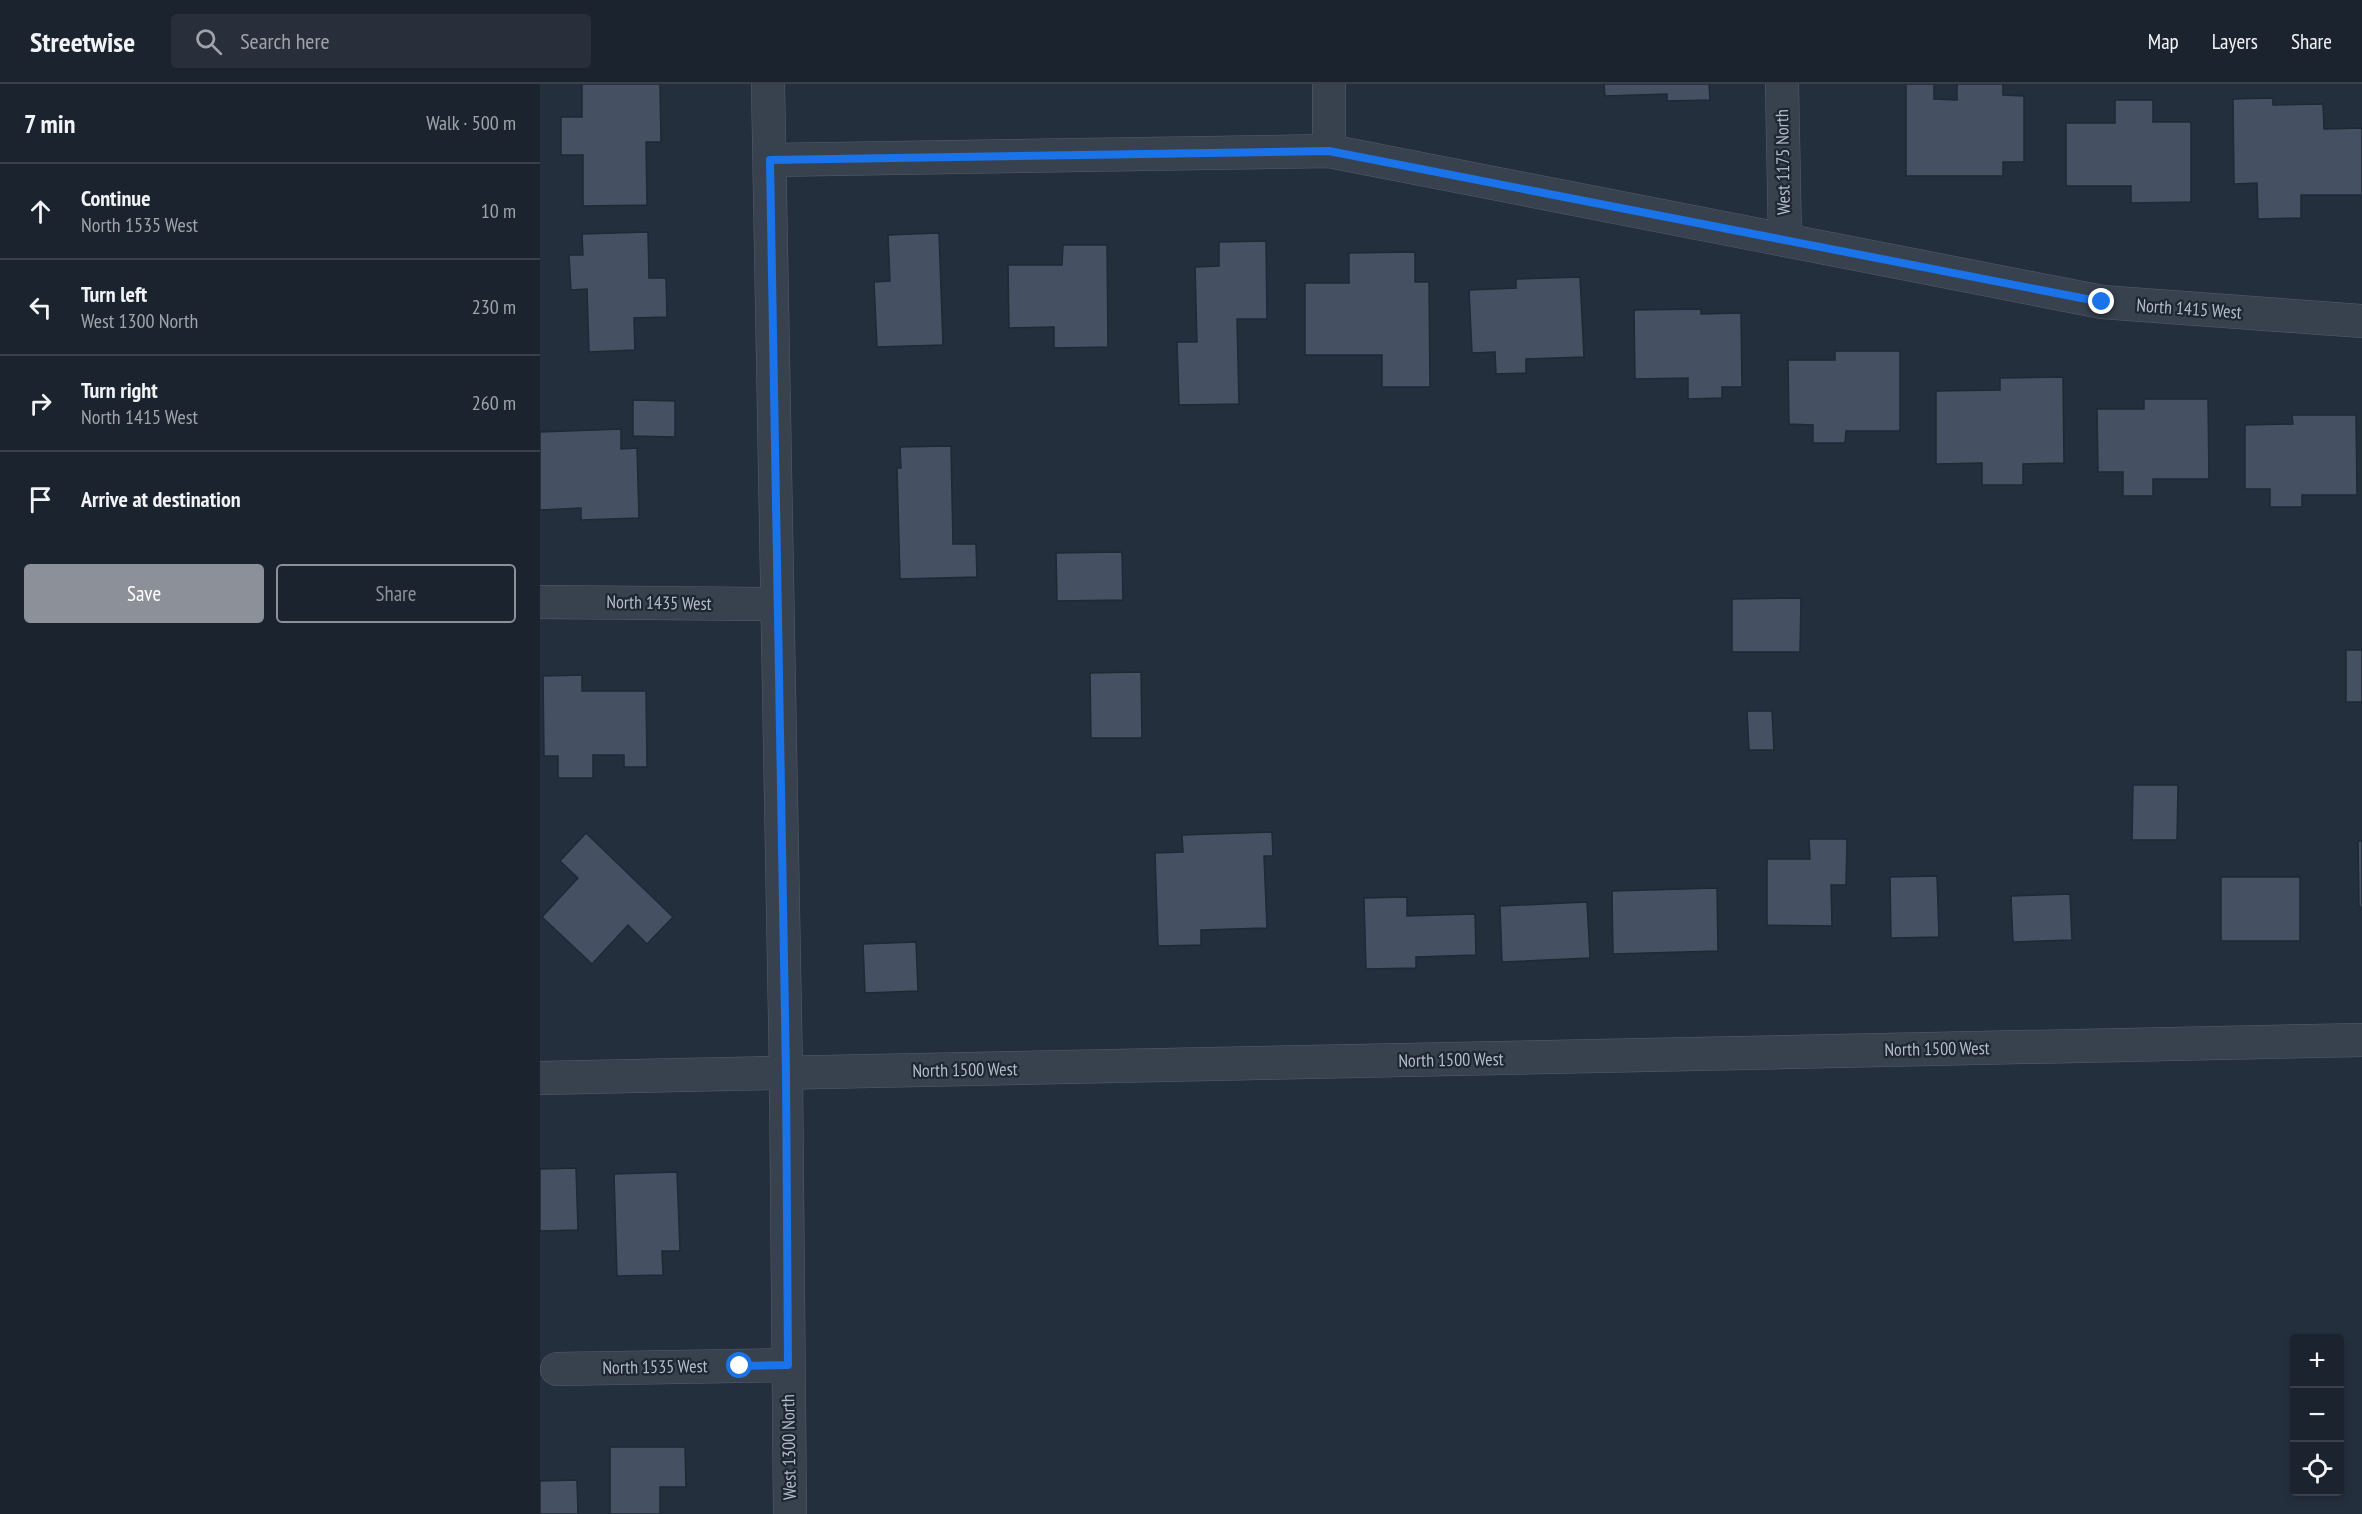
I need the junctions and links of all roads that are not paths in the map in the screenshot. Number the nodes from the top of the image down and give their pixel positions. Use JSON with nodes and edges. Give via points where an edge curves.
{"nodes":[{"id":1,"x":768,"y":84,"type":"edge"},
{"id":2,"x":1329,"y":84,"type":"edge"},
{"id":3,"x":1782,"y":84,"type":"edge"},
{"id":4,"x":1329,"y":151,"type":"junction"},
{"id":5,"x":770,"y":160,"type":"junction"},
{"id":6,"x":1785,"y":240,"type":"junction"},
{"id":7,"x":2362,"y":321,"type":"edge"},
{"id":8,"x":540,"y":602,"type":"edge"},
{"id":9,"x":777,"y":604,"type":"junction"},
{"id":10,"x":2362,"y":1040,"type":"edge"},
{"id":11,"x":786,"y":1074,"type":"junction"},
{"id":12,"x":540,"y":1078,"type":"edge"},
{"id":13,"x":788,"y":1365,"type":"junction"},
{"id":14,"x":557,"y":1369,"type":"dead end"},
{"id":15,"x":790,"y":1514,"type":"edge"}],
"edges":[{"from":1,"to":5,"type":"street","name":"West 1300 North"},
{"from":2,"to":4,"type":"street"},
{"from":3,"to":6,"type":"street","name":"West 1175 North"},
{"from":4,"to":5,"type":"street","name":"North 1415 West"},
{"from":4,"to":6,"type":"street","name":"North 1415 West"},
{"from":5,"to":9,"type":"street","name":"West 1300 North"},
{"from":6,"to":7,"type":"street","name":"North 1415 West","via":[[2102,302]]},
{"from":8,"to":9,"type":"street","name":"North 1435 West"},
{"from":9,"to":11,"type":"street","name":"West 1300 North"},
{"from":10,"to":11,"type":"street","name":"North 1500 West"},
{"from":11,"to":12,"type":"street","name":"North 1500 West"},
{"from":11,"to":13,"type":"street","name":"West 1300 North"},
{"from":13,"to":14,"type":"street","name":"North 1535 West"},
{"from":13,"to":15,"type":"street","name":"West 1300 North"}]}
